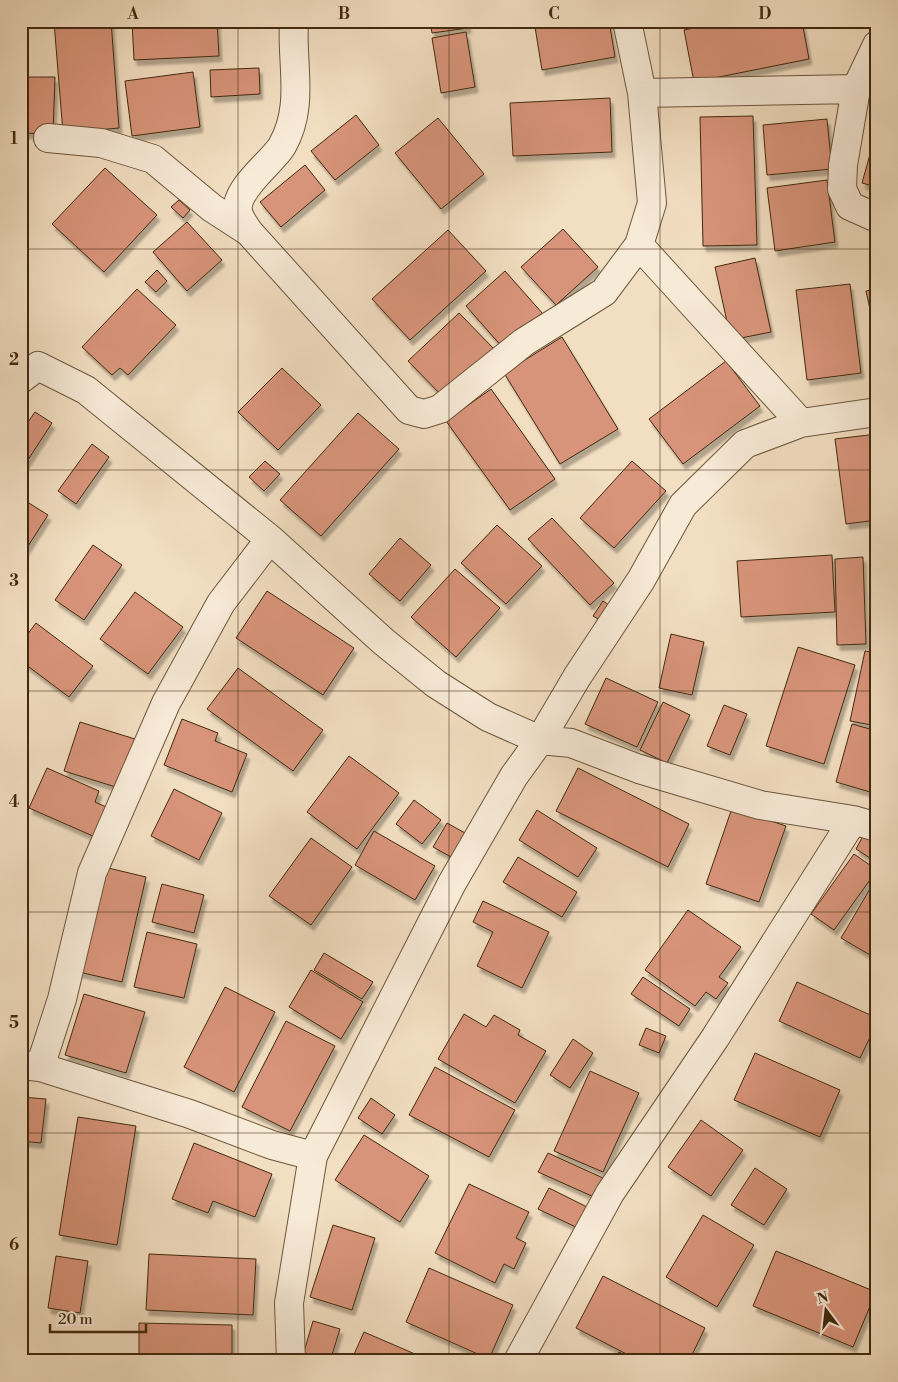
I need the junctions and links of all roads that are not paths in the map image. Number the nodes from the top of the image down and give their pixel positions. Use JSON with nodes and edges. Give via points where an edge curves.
{"nodes":[{"id":1,"x":294,"y":21,"type":"edge"},
{"id":2,"x":627,"y":21,"type":"edge"},
{"id":3,"x":877,"y":45,"type":"edge"},
{"id":4,"x":856,"y":89,"type":"junction"},
{"id":5,"x":642,"y":93,"type":"junction"},
{"id":6,"x":48,"y":138,"type":"dead end"},
{"id":7,"x":877,"y":218,"type":"edge"},
{"id":8,"x":248,"y":232,"type":"junction"},
{"id":9,"x":639,"y":245,"type":"junction"},
{"id":10,"x":21,"y":379,"type":"edge"},
{"id":11,"x":877,"y":412,"type":"edge"},
{"id":12,"x":801,"y":423,"type":"junction"},
{"id":13,"x":270,"y":539,"type":"junction"},
{"id":14,"x":540,"y":740,"type":"junction"},
{"id":15,"x":865,"y":824,"type":"edge"},
{"id":16,"x":31,"y":1066,"type":"edge"},
{"id":17,"x":313,"y":1156,"type":"junction"},
{"id":18,"x":291,"y":1361,"type":"edge"},
{"id":19,"x":518,"y":1361,"type":"edge"}],
"edges":[{"from":1,"to":8,"type":"street","via":[[295,113],[282,146],[239,200],[238,214]]},
{"from":2,"to":5,"type":"street"},
{"from":3,"to":4,"type":"street"},
{"from":4,"to":5,"type":"street"},
{"from":4,"to":7,"type":"street","via":[[842,189],[850,206]]},
{"from":5,"to":9,"type":"street","via":[[652,203]]},
{"from":6,"to":8,"type":"street","via":[[101,143],[153,159],[212,208]]},
{"from":8,"to":9,"type":"street","via":[[409,410],[424,414],[440,409],[524,342],[604,292]]},
{"from":9,"to":12,"type":"street"},
{"from":10,"to":13,"type":"street","via":[[38,366],[86,390]]},
{"from":11,"to":12,"type":"street"},
{"from":12,"to":14,"type":"street","via":[[744,444],[683,506],[641,580]]},
{"from":13,"to":14,"type":"street","via":[[384,642],[436,684],[488,717]]},
{"from":13,"to":16,"type":"street","via":[[221,603],[166,702],[92,874],[62,999]]},
{"from":14,"to":15,"type":"street","via":[[571,744],[639,769],[760,805]]},
{"from":14,"to":17,"type":"street","via":[[514,776],[452,884]]},
{"from":15,"to":19,"type":"street","via":[[610,1193]]},
{"from":16,"to":17,"type":"street","via":[[190,1114],[272,1145]]},
{"from":17,"to":18,"type":"street","via":[[289,1303]]}]}
